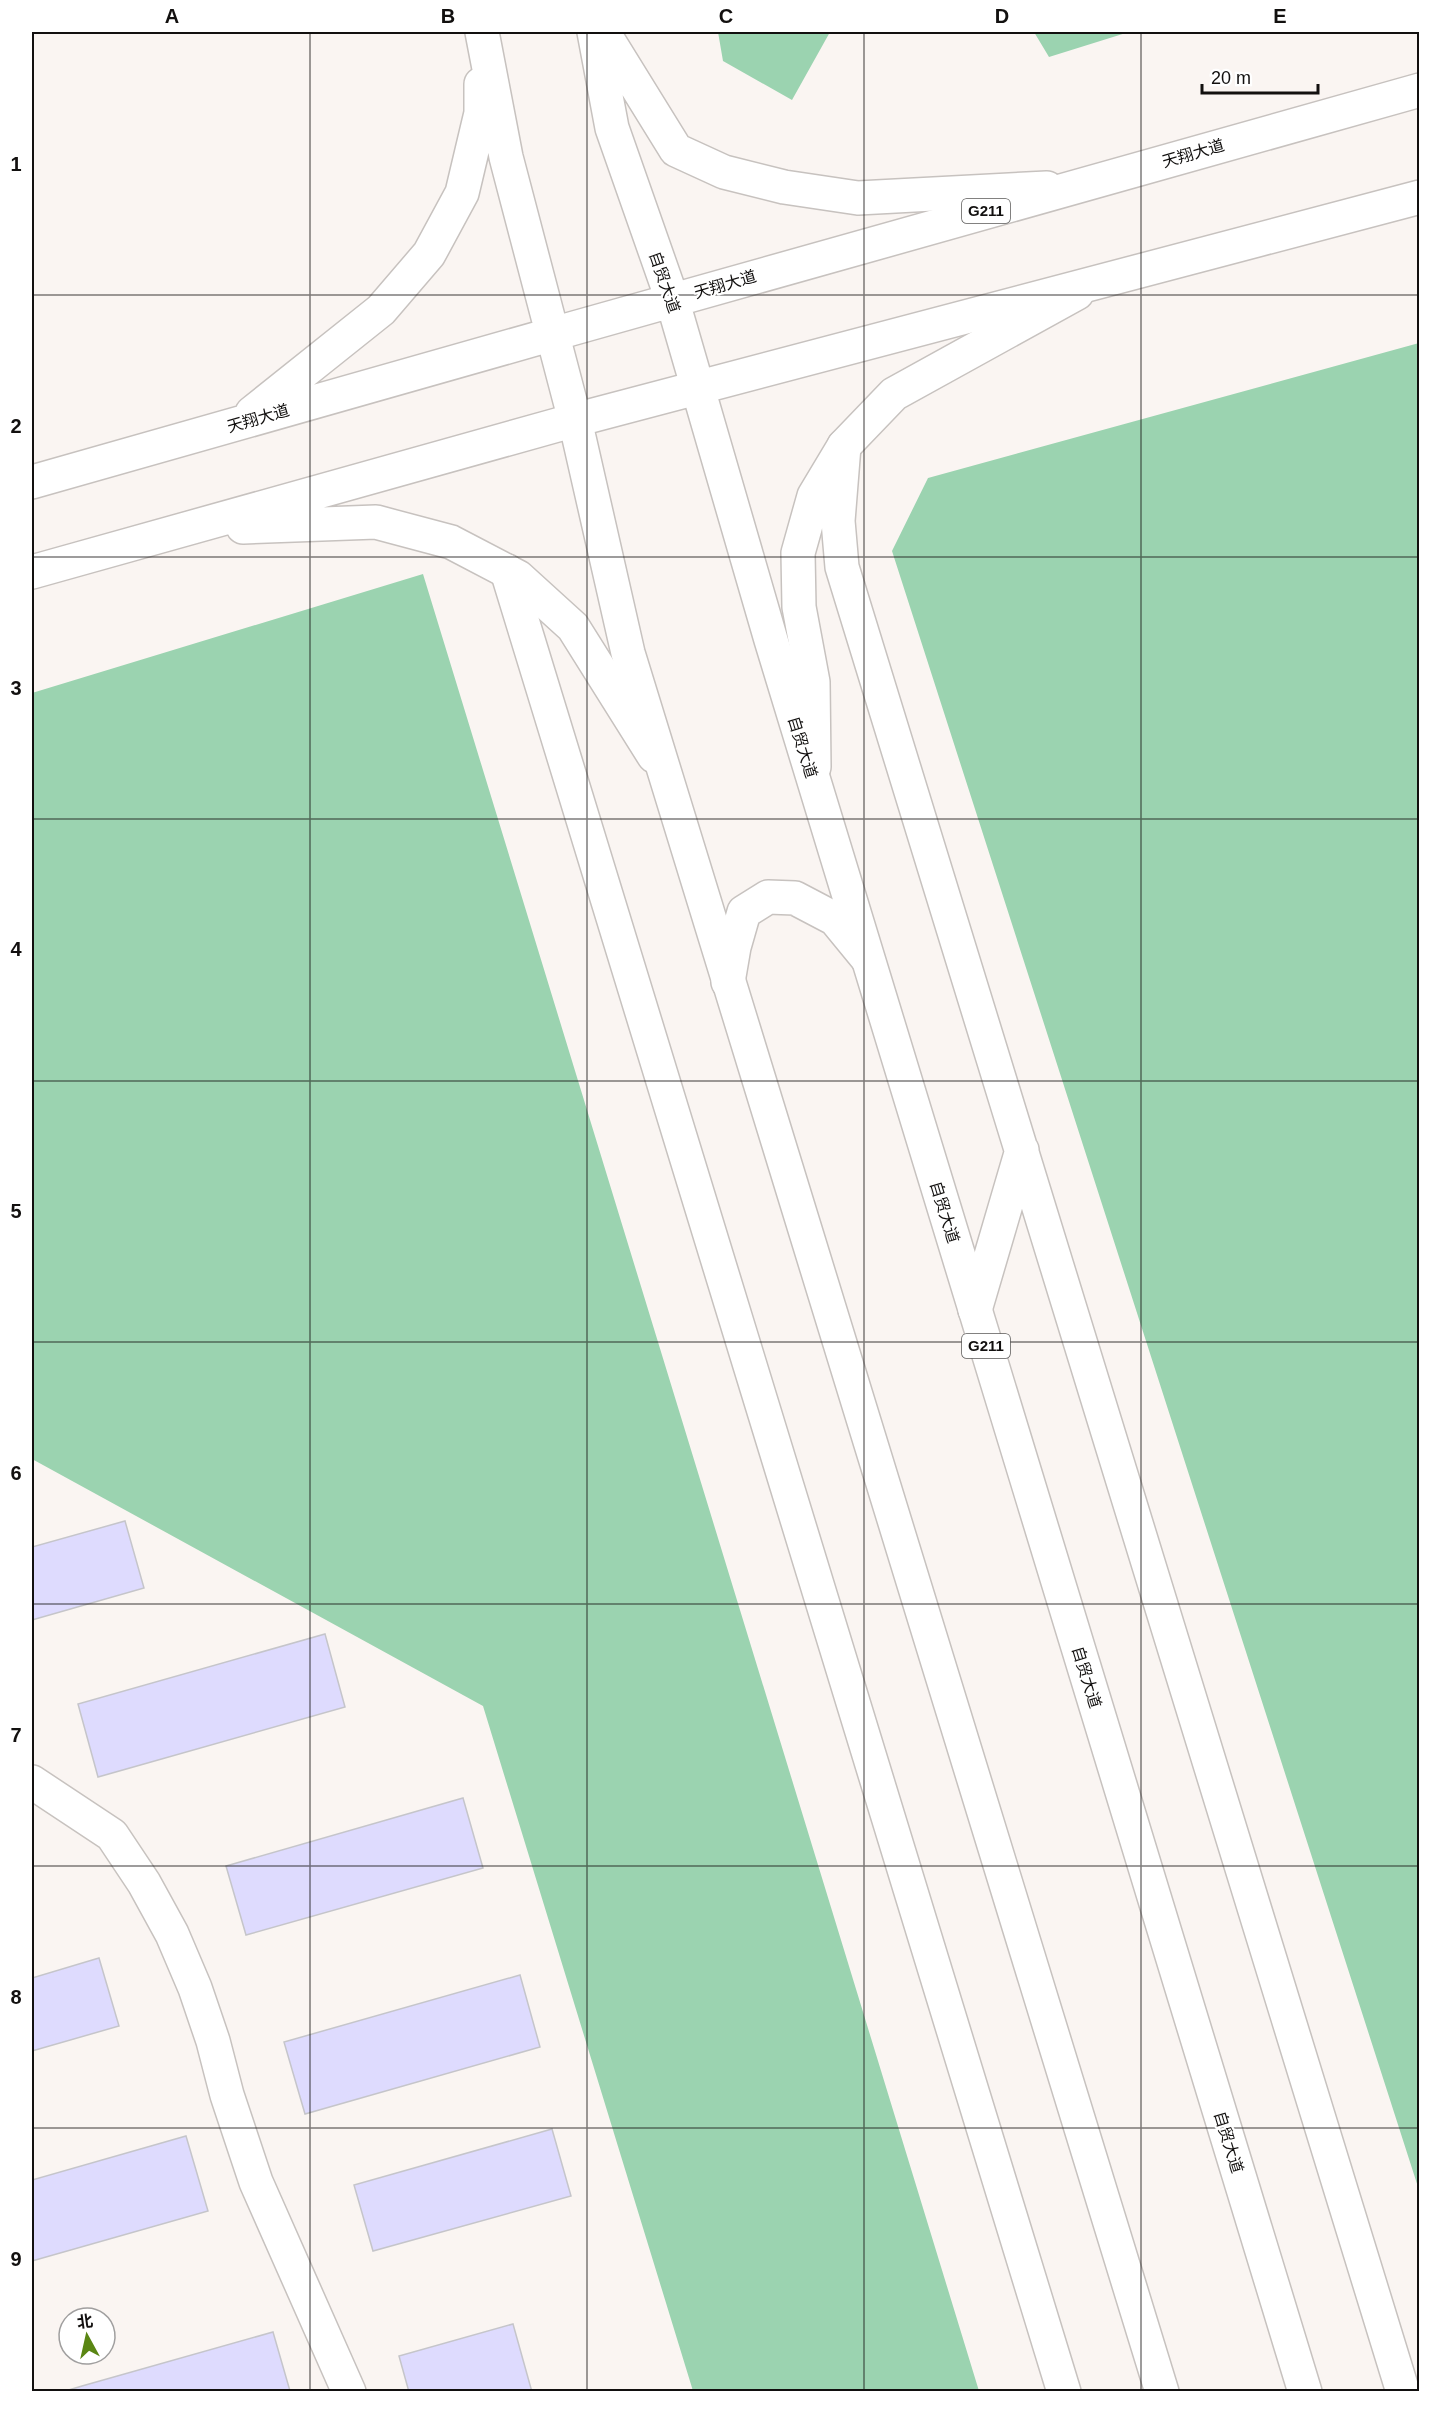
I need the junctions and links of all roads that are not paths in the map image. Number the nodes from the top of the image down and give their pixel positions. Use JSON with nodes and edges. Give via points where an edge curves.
{"nodes":[{"id":1,"x":482,"y":32,"type":"edge"},
{"id":2,"x":594,"y":32,"type":"edge"},
{"id":3,"x":603,"y":32,"type":"edge"},
{"id":4,"x":1419,"y":90,"type":"edge"},
{"id":5,"x":1073,"y":187,"type":"junction"},
{"id":6,"x":1419,"y":197,"type":"edge"},
{"id":7,"x":1094,"y":283,"type":"junction"},
{"id":8,"x":672,"y":299,"type":"junction"},
{"id":9,"x":554,"y":334,"type":"junction"},
{"id":10,"x":700,"y":388,"type":"junction"},
{"id":11,"x":575,"y":420,"type":"junction"},
{"id":12,"x":237,"y":424,"type":"junction"},
{"id":13,"x":844,"y":446,"type":"junction"},
{"id":14,"x":32,"y":482,"type":"edge"},
{"id":15,"x":173,"y":532,"type":"junction"},
{"id":16,"x":507,"y":571,"type":"junction"},
{"id":17,"x":32,"y":572,"type":"edge"},
{"id":18,"x":666,"y":774,"type":"junction"},
{"id":19,"x":814,"y":784,"type":"junction"},
{"id":20,"x":867,"y":958,"type":"junction"},
{"id":21,"x":728,"y":982,"type":"junction"},
{"id":22,"x":1022,"y":1150,"type":"junction"},
{"id":23,"x":975,"y":1310,"type":"junction"},
{"id":24,"x":32,"y":1782,"type":"edge"},
{"id":25,"x":348,"y":2391,"type":"edge"},
{"id":26,"x":1064,"y":2391,"type":"edge"},
{"id":27,"x":1162,"y":2391,"type":"edge"},
{"id":28,"x":1305,"y":2391,"type":"edge"},
{"id":29,"x":1403,"y":2391,"type":"edge"}],
"edges":[{"from":1,"to":9,"type":"main road","via":[[506,157]]},
{"from":1,"to":12,"type":"main road","via":[[481,113],[462,193],[429,254],[381,310]]},
{"from":2,"to":8,"type":"main road","name":"自贸大道","via":[[612,128]]},
{"from":3,"to":5,"type":"main road","via":[[676,150],[724,172],[784,187],[858,198]]},
{"from":4,"to":5,"type":"main road","name":"天翔大道","number":"G211"},
{"from":5,"to":8,"type":"main road","name":"天翔大道","number":"G211"},
{"from":6,"to":7,"type":"main road"},
{"from":7,"to":10,"type":"main road"},
{"from":7,"to":13,"type":"main road","via":[[894,394]]},
{"from":8,"to":9,"type":"main road","name":"天翔大道","number":"G211"},
{"from":8,"to":10,"type":"main road","name":"自贸大道","number":"G211"},
{"from":9,"to":11,"type":"main road"},
{"from":9,"to":12,"type":"main road","name":"天翔大道"},
{"from":10,"to":11,"type":"main road"},
{"from":10,"to":19,"type":"main road","name":"自贸大道","number":"G211"},
{"from":11,"to":15,"type":"main road"},
{"from":11,"to":18,"type":"main road","via":[[628,653]]},
{"from":12,"to":14,"type":"main road","name":"天翔大道"},
{"from":13,"to":19,"type":"main road","via":[[814,496],[798,553],[799,607],[813,682]]},
{"from":13,"to":22,"type":"main road","via":[[838,521],[842,567]]},
{"from":15,"to":16,"type":"main road","via":[[376,522],[451,542]]},
{"from":15,"to":17,"type":"main road"},
{"from":16,"to":18,"type":"main road","via":[[573,627]]},
{"from":16,"to":26,"type":"main road"},
{"from":18,"to":21,"type":"main road"},
{"from":19,"to":20,"type":"main road","name":"自贸大道","number":"G211"},
{"from":20,"to":21,"type":"main road","via":[[835,919],[795,898],[768,897],[744,912]]},
{"from":20,"to":23,"type":"main road","name":"自贸大道","number":"G211"},
{"from":21,"to":27,"type":"main road"},
{"from":22,"to":23,"type":"main road"},
{"from":22,"to":29,"type":"main road"},
{"from":23,"to":28,"type":"main road","name":"自贸大道","number":"G211"},
{"from":24,"to":25,"type":"main road","via":[[112,1834],[172,1934],[213,2041],[256,2182]]}]}
